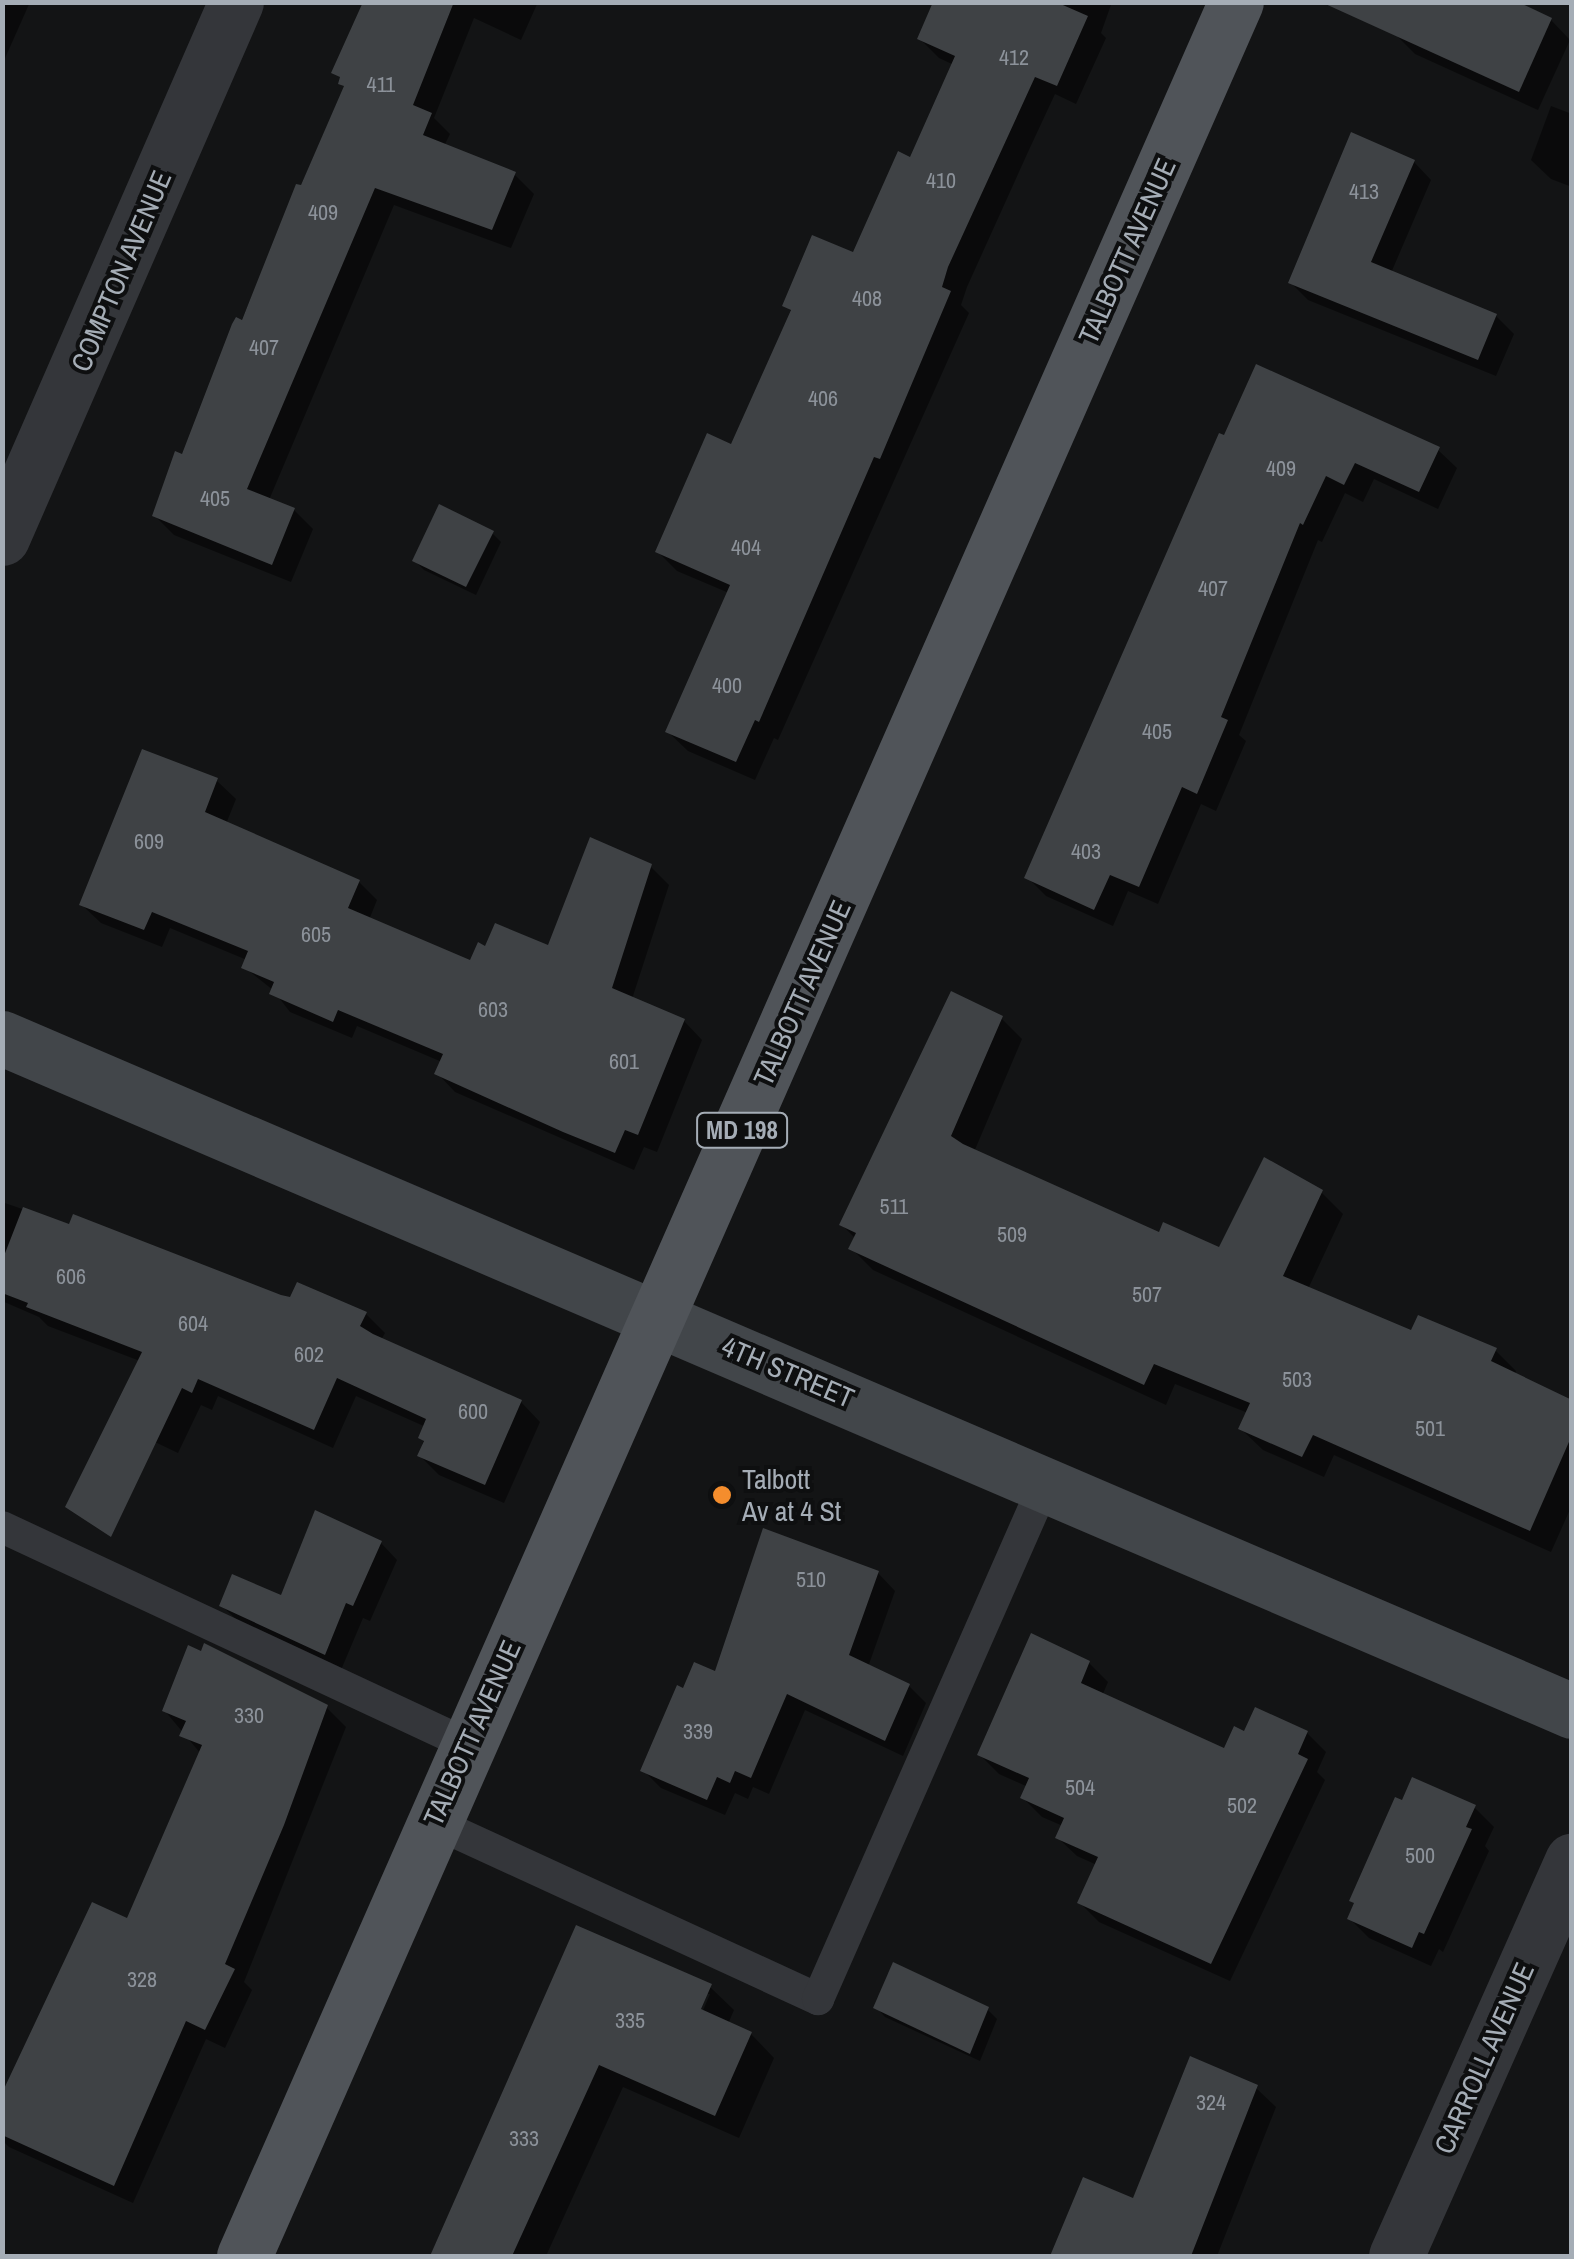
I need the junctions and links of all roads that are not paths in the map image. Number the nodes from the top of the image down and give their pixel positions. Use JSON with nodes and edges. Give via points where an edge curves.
{"nodes":[{"id":1,"x":236,"y":2,"type":"edge"},
{"id":2,"x":1236,"y":2,"type":"edge"},
{"id":3,"x":2,"y":538,"type":"edge"},
{"id":4,"x":2,"y":1038,"type":"edge"},
{"id":5,"x":660,"y":1317,"type":"junction"},
{"id":6,"x":1045,"y":1483,"type":"junction"},
{"id":7,"x":2,"y":1526,"type":"edge"},
{"id":8,"x":1572,"y":1711,"type":"edge"},
{"id":9,"x":467,"y":1744,"type":"junction"},
{"id":10,"x":433,"y":1822,"type":"junction"},
{"id":11,"x":1572,"y":1860,"type":"edge"},
{"id":12,"x":244,"y":2256,"type":"edge"},
{"id":13,"x":1396,"y":2256,"type":"edge"}],
"edges":[{"from":1,"to":3,"type":"street","name":"COMPTON AVENUE"},
{"from":2,"to":5,"type":"main road","name":"TALBOTT AVENUE","number":"MD 198"},
{"from":4,"to":5,"type":"street","name":"4TH STREET"},
{"from":5,"to":6,"type":"street","name":"4TH STREET"},
{"from":5,"to":9,"type":"main road","name":"TALBOTT AVENUE","number":"MD 198"},
{"from":6,"to":8,"type":"street","name":"4TH STREET"},
{"from":6,"to":10,"type":"lane","via":[[818,1999]]},
{"from":7,"to":9,"type":"lane"},
{"from":9,"to":10,"type":"main road","name":"TALBOTT AVENUE","number":"MD 198"},
{"from":10,"to":12,"type":"main road","name":"TALBOTT AVENUE","number":"MD 198"},
{"from":11,"to":13,"type":"street","name":"CARROLL AVENUE"}]}
